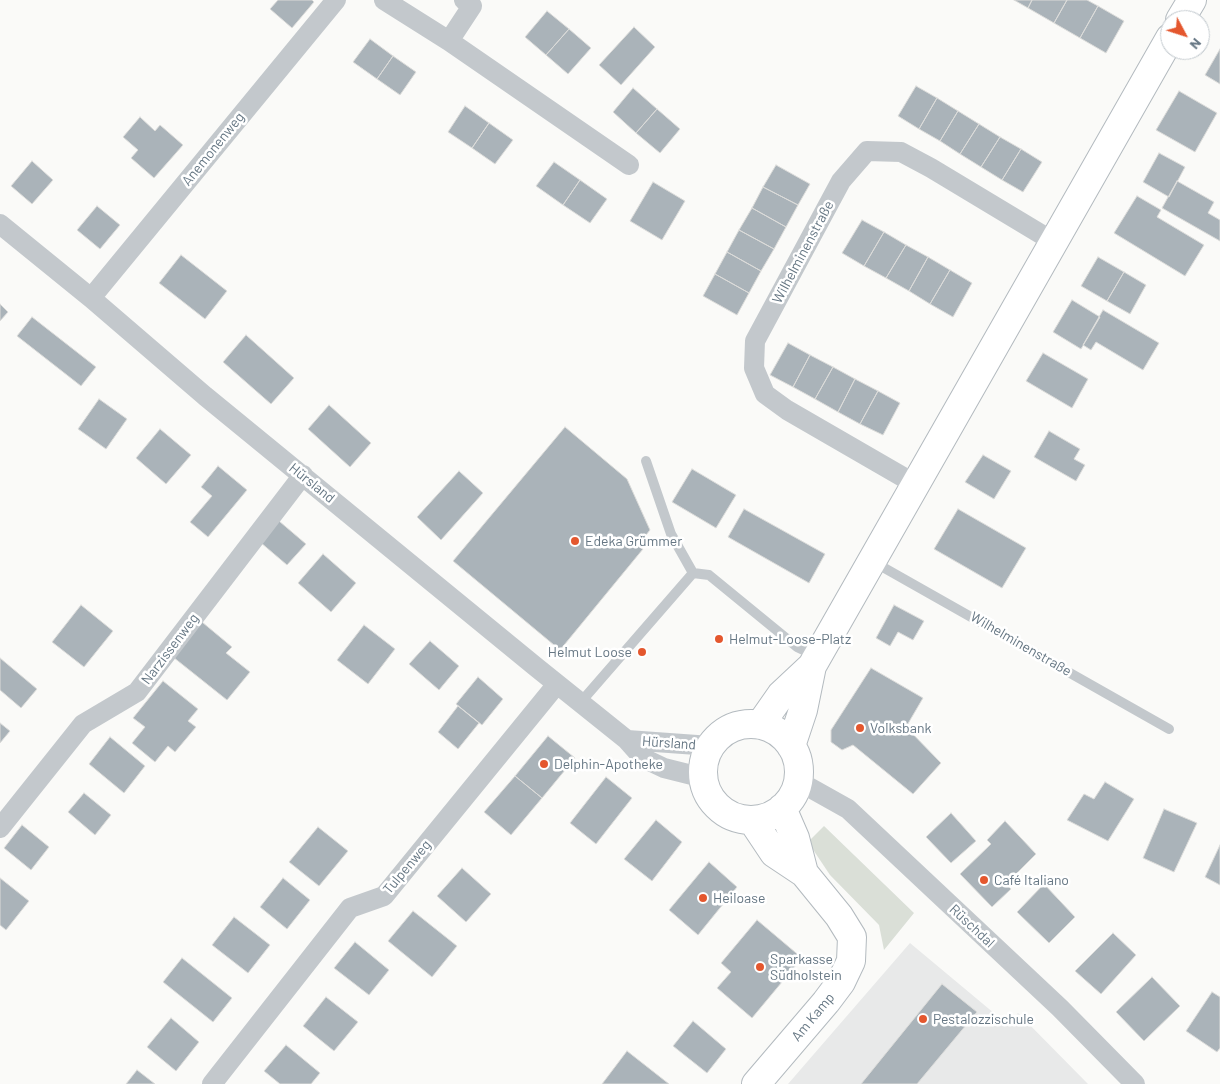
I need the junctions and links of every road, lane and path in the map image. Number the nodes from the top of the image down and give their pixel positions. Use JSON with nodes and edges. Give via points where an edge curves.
{"nodes":[{"id":1,"x":336,"y":0,"type":"edge"},
{"id":2,"x":384,"y":0,"type":"edge"},
{"id":3,"x":464,"y":0,"type":"edge"},
{"id":4,"x":449,"y":41,"type":"junction"},
{"id":5,"x":1160,"y":56,"type":"edge"},
{"id":6,"x":629,"y":165,"type":"dead end"},
{"id":7,"x":0,"y":224,"type":"edge"},
{"id":8,"x":1054,"y":242,"type":"junction"},
{"id":9,"x":91,"y":298,"type":"junction"},
{"id":10,"x":646,"y":461,"type":"dead end"},
{"id":11,"x":303,"y":475,"type":"junction"},
{"id":12,"x":915,"y":484,"type":"junction"},
{"id":13,"x":871,"y":560,"type":"junction"},
{"id":14,"x":693,"y":573,"type":"junction"},
{"id":15,"x":814,"y":661,"type":"junction"},
{"id":16,"x":557,"y":684,"type":"junction"},
{"id":17,"x":580,"y":702,"type":"junction"},
{"id":18,"x":760,"y":725,"type":"junction"},
{"id":19,"x":1169,"y":729,"type":"dead end"},
{"id":20,"x":627,"y":740,"type":"junction"},
{"id":21,"x":711,"y":746,"type":"junction"},
{"id":22,"x":792,"y":746,"type":"junction"},
{"id":23,"x":704,"y":778,"type":"junction"},
{"id":24,"x":798,"y":781,"type":"junction"},
{"id":25,"x":782,"y":808,"type":"junction"},
{"id":26,"x":752,"y":820,"type":"junction"},
{"id":27,"x":0,"y":828,"type":"edge"},
{"id":28,"x":804,"y":873,"type":"junction"},
{"id":29,"x":212,"y":1084,"type":"edge"},
{"id":30,"x":756,"y":1084,"type":"edge"},
{"id":31,"x":1135,"y":1084,"type":"edge"}],
"edges":[{"from":1,"to":9,"type":"street","name":"Anemonenweg"},
{"from":2,"to":4,"type":"street"},
{"from":3,"to":4,"type":"street","via":[[472,6]]},
{"from":4,"to":6,"type":"street"},
{"from":5,"to":8,"type":"street"},
{"from":7,"to":9,"type":"street","name":"Hürsland"},
{"from":8,"to":12,"type":"street"},
{"from":8,"to":12,"type":"street","name":"Wilhelminenstraße","via":[[901,152],[867,151],[841,181],[755,341],[754,368],[765,394],[787,410]]},
{"from":9,"to":11,"type":"street","name":"Hürsland"},
{"from":10,"to":14,"type":"lane","via":[[671,534]]},
{"from":11,"to":16,"type":"street","name":"Hürsland"},
{"from":11,"to":27,"type":"street","name":"Narzissenweg","via":[[137,692],[83,724]]},
{"from":12,"to":13,"type":"street"},
{"from":13,"to":15,"type":"street"},
{"from":13,"to":19,"type":"lane","name":"Wilhelminenstraße"},
{"from":14,"to":15,"type":"lane","via":[[709,575]]},
{"from":14,"to":17,"type":"lane"},
{"from":15,"to":18,"type":"street","via":[[780,695]]},
{"from":15,"to":22,"type":"street"},
{"from":16,"to":17,"type":"street","name":"Hürsland"},
{"from":16,"to":29,"type":"street","name":"Tulpenweg","via":[[384,896],[350,908]]},
{"from":17,"to":20,"type":"street","name":"Hürsland"},
{"from":18,"to":21,"type":"street","via":[[732,728]]},
{"from":18,"to":22,"type":"street","via":[[783,736]]},
{"from":20,"to":21,"type":"street","name":"Hürsland"},
{"from":20,"to":23,"type":"street","name":"Hürsland","via":[[643,758],[664,768]]},
{"from":21,"to":23,"type":"street","via":[[705,761]]},
{"from":22,"to":24,"type":"street","via":[[797,757]]},
{"from":23,"to":26,"type":"street","via":[[712,800],[720,808],[735,817]]},
{"from":24,"to":25,"type":"street"},
{"from":24,"to":31,"type":"street","name":"Rüschdal","via":[[848,809],[1060,1008]]},
{"from":25,"to":26,"type":"street"},
{"from":25,"to":28,"type":"street","via":[[795,838]]},
{"from":26,"to":28,"type":"street","via":[[774,853]]},
{"from":28,"to":30,"type":"street","name":"Am Kamp","via":[[852,936],[851,961],[842,982]]}]}
